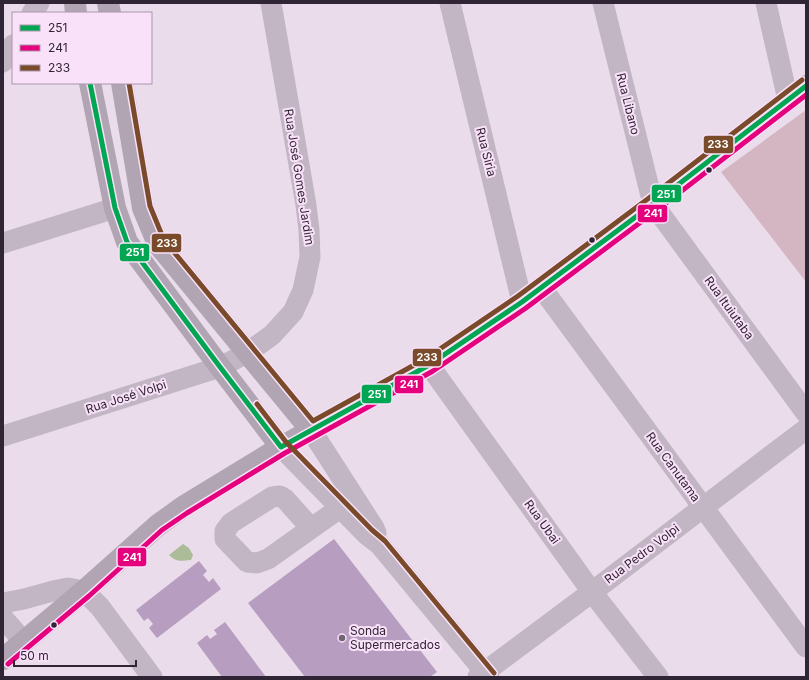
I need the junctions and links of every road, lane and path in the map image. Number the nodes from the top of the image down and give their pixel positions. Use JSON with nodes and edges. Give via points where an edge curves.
{"nodes":[{"id":1,"x":39,"y":3,"type":"edge"},
{"id":2,"x":271,"y":3,"type":"edge"},
{"id":3,"x":450,"y":3,"type":"edge"},
{"id":4,"x":603,"y":3,"type":"edge"},
{"id":5,"x":766,"y":3,"type":"edge"},
{"id":6,"x":33,"y":12,"type":"edge"},
{"id":7,"x":12,"y":47,"type":"edge"},
{"id":8,"x":3,"y":62,"type":"edge"},
{"id":9,"x":90,"y":84,"type":"edge"},
{"id":10,"x":122,"y":84,"type":"edge"},
{"id":11,"x":806,"y":86,"type":"edge"},
{"id":12,"x":788,"y":100,"type":"junction"},
{"id":13,"x":653,"y":204,"type":"junction"},
{"id":14,"x":115,"y":208,"type":"junction"},
{"id":15,"x":3,"y":243,"type":"edge"},
{"id":16,"x":541,"y":287,"type":"junction"},
{"id":17,"x":522,"y":302,"type":"junction"},
{"id":18,"x":247,"y":353,"type":"junction"},
{"id":19,"x":429,"y":365,"type":"junction"},
{"id":20,"x":220,"y":367,"type":"junction"},
{"id":21,"x":806,"y":412,"type":"edge"},
{"id":22,"x":806,"y":429,"type":"edge"},
{"id":23,"x":311,"y":430,"type":"junction"},
{"id":24,"x":3,"y":436,"type":"edge"},
{"id":25,"x":281,"y":447,"type":"junction"},
{"id":26,"x":340,"y":508,"type":"junction"},
{"id":27,"x":703,"y":508,"type":"junction"},
{"id":28,"x":312,"y":528,"type":"dead end"},
{"id":29,"x":380,"y":545,"type":"junction"},
{"id":30,"x":84,"y":591,"type":"junction"},
{"id":31,"x":592,"y":592,"type":"junction"},
{"id":32,"x":3,"y":603,"type":"edge"},
{"id":33,"x":3,"y":618,"type":"edge"},
{"id":34,"x":24,"y":642,"type":"junction"},
{"id":35,"x":806,"y":647,"type":"edge"},
{"id":36,"x":3,"y":659,"type":"edge"},
{"id":37,"x":484,"y":675,"type":"edge"},
{"id":38,"x":152,"y":677,"type":"edge"},
{"id":39,"x":658,"y":677,"type":"edge"}],
"edges":[{"from":1,"to":6,"type":"street"},
{"from":2,"to":18,"type":"street","name":"Rua José Gomes Jardim","via":[[306,205],[310,257],[303,290],[293,312],[272,335]]},
{"from":3,"to":17,"type":"street","name":"Rua Siria"},
{"from":4,"to":13,"type":"street","name":"Rua Libano"},
{"from":5,"to":12,"type":"street"},
{"from":7,"to":8,"type":"street"},
{"from":9,"to":14,"type":"main road"},
{"from":10,"to":18,"type":"main road","via":[[143,208],[158,244]]},
{"from":11,"to":12,"type":"main road"},
{"from":12,"to":13,"type":"main road"},
{"from":13,"to":16,"type":"main road"},
{"from":13,"to":21,"type":"street","name":"Rua Ituiutaba"},
{"from":14,"to":15,"type":"street"},
{"from":14,"to":20,"type":"main road","via":[[127,242]]},
{"from":16,"to":17,"type":"main road"},
{"from":16,"to":27,"type":"street","name":"Rua Canutama"},
{"from":17,"to":19,"type":"main road"},
{"from":18,"to":20,"type":"street","name":"Rua José Volpi"},
{"from":18,"to":23,"type":"main road"},
{"from":19,"to":23,"type":"main road"},
{"from":19,"to":31,"type":"street","name":"Rua Ubai"},
{"from":20,"to":24,"type":"street","name":"Rua José Volpi"},
{"from":20,"to":25,"type":"main road"},
{"from":22,"to":27,"type":"street","name":"Rua Pedro Volpi"},
{"from":23,"to":25,"type":"main road"},
{"from":23,"to":29,"type":"street","via":[[374,528]]},
{"from":25,"to":26,"type":"street"},
{"from":25,"to":30,"type":"main road","via":[[158,525]]},
{"from":26,"to":28,"type":"street"},
{"from":26,"to":29,"type":"street"},
{"from":27,"to":31,"type":"street","name":"Rua Pedro Volpi"},
{"from":27,"to":35,"type":"street","name":"Rua Canutama"},
{"from":29,"to":37,"type":"street"},
{"from":30,"to":32,"type":"street","via":[[68,588]]},
{"from":30,"to":34,"type":"main road"},
{"from":30,"to":38,"type":"street","via":[[100,607]]},
{"from":31,"to":37,"type":"street","name":"Rua Pedro Volpi"},
{"from":31,"to":39,"type":"street","name":"Rua Ubai"},
{"from":33,"to":34,"type":"street"},
{"from":34,"to":36,"type":"main road"}]}
